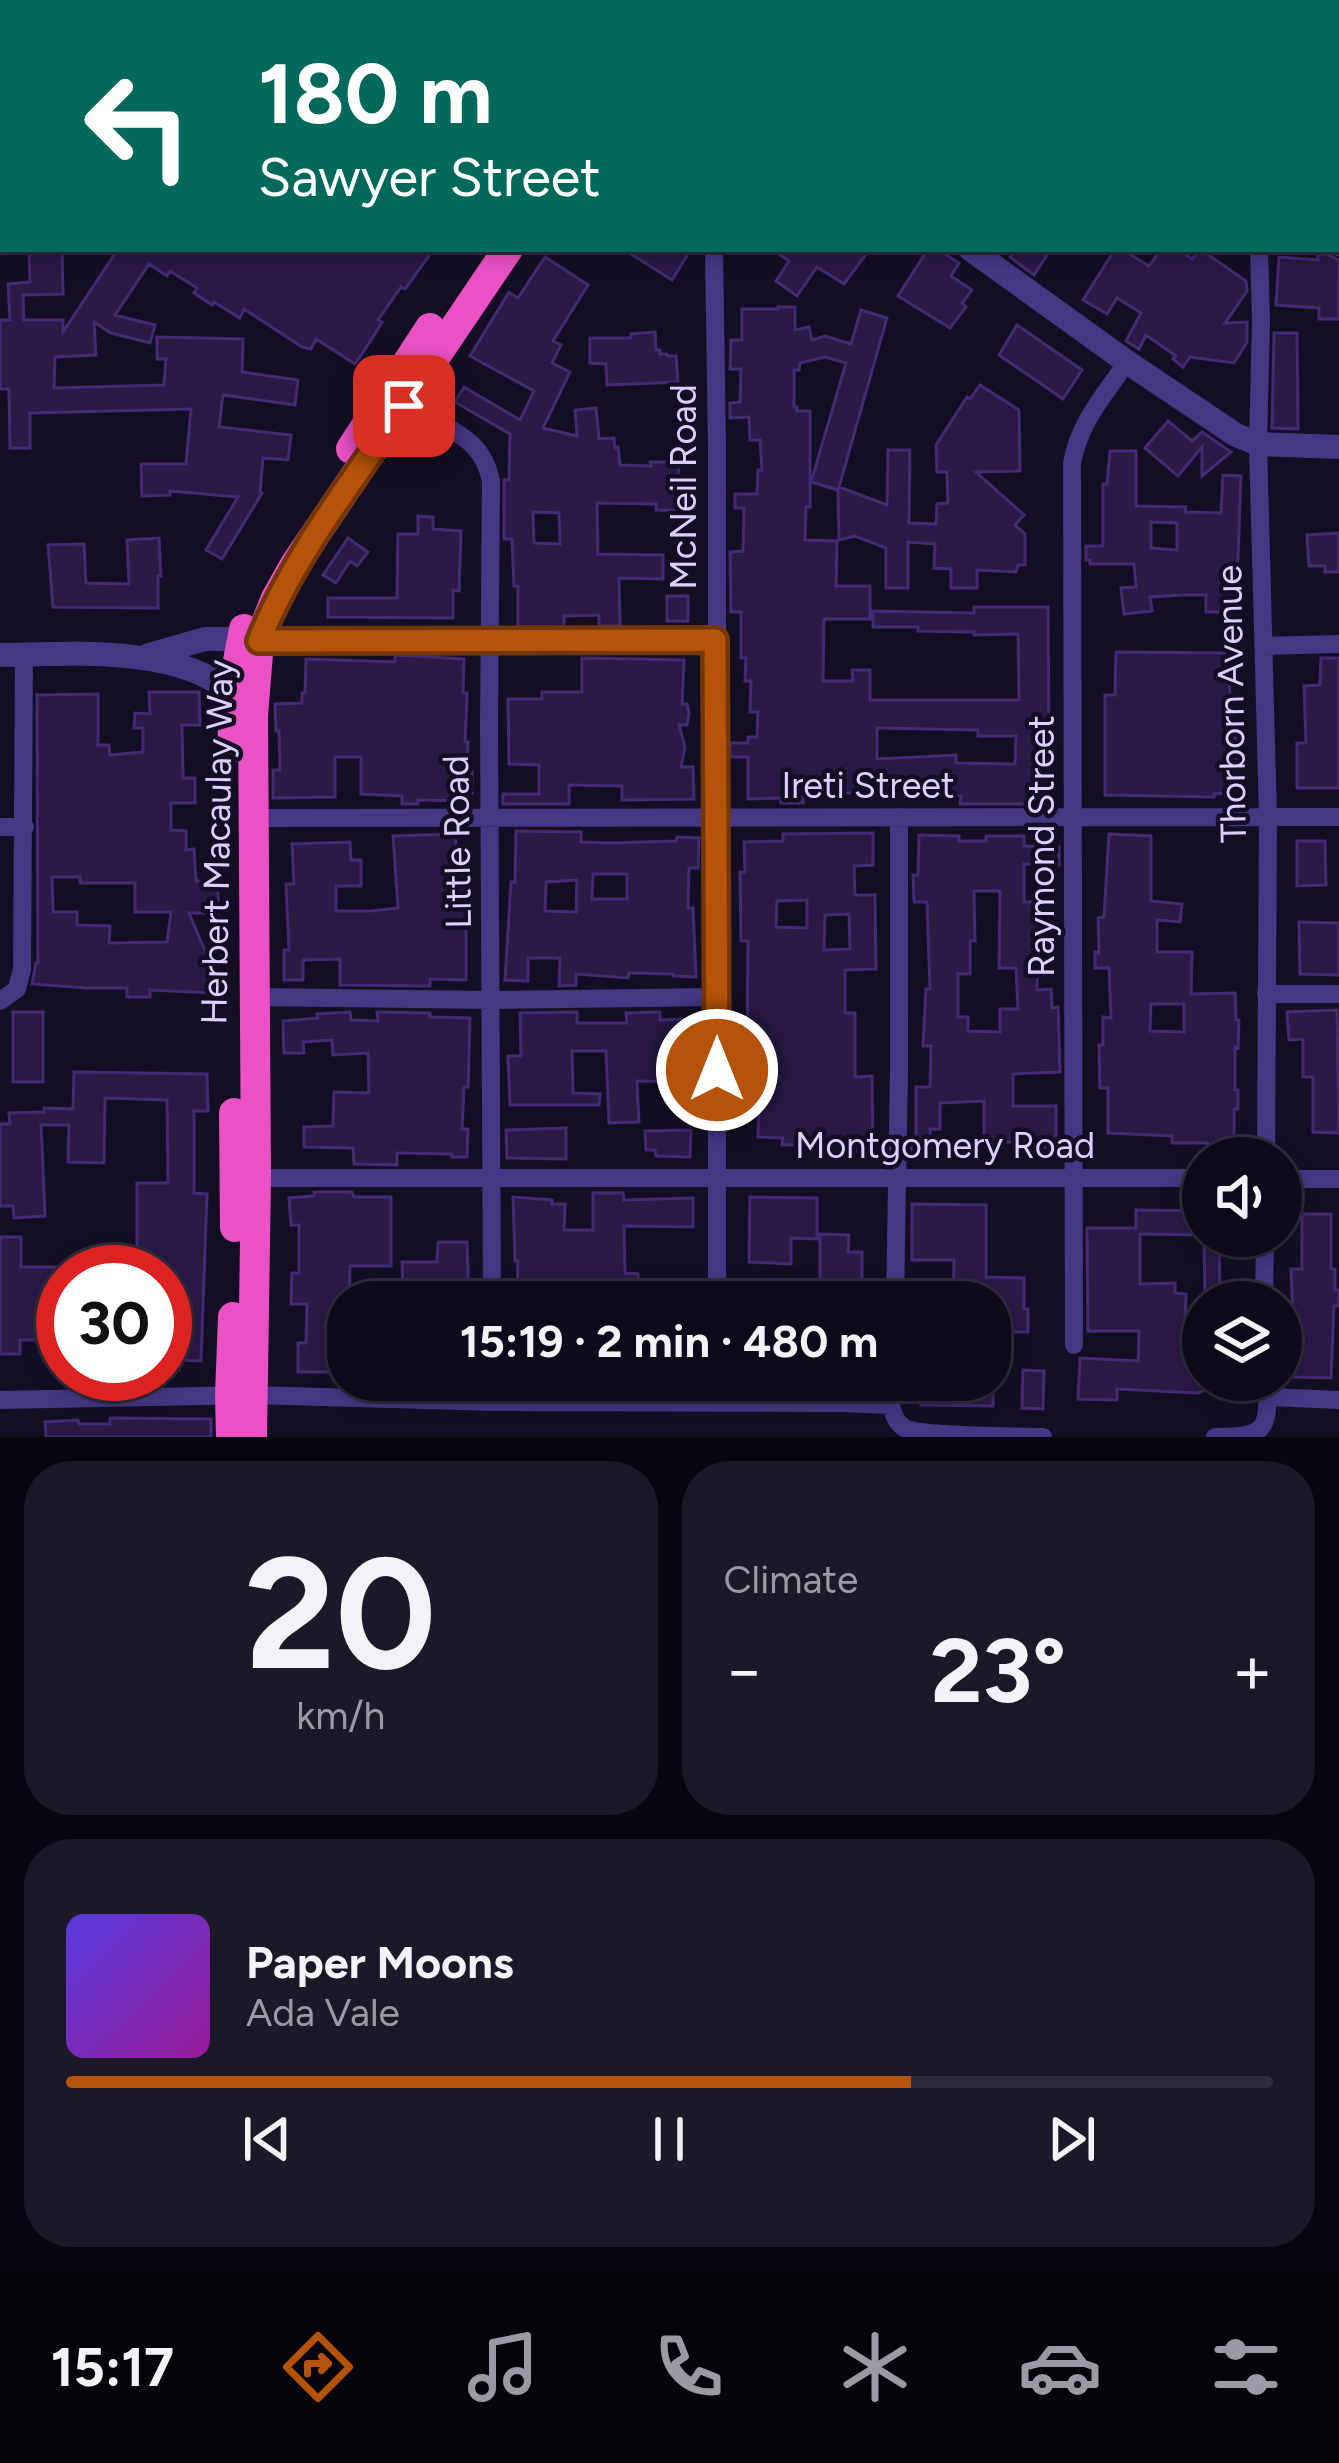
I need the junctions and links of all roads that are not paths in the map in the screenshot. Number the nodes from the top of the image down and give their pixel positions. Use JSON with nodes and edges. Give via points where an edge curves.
{"nodes":[{"id":1,"x":482,"y":252,"type":"edge"},
{"id":2,"x":506,"y":252,"type":"edge"},
{"id":3,"x":714,"y":252,"type":"edge"},
{"id":4,"x":974,"y":252,"type":"edge"},
{"id":5,"x":1259,"y":252,"type":"edge"},
{"id":6,"x":1127,"y":362,"type":"junction"},
{"id":7,"x":424,"y":414,"type":"dead end"},
{"id":8,"x":1258,"y":444,"type":"junction"},
{"id":9,"x":1339,"y":447,"type":"edge"},
{"id":10,"x":250,"y":640,"type":"junction"},
{"id":11,"x":489,"y":640,"type":"junction"},
{"id":12,"x":715,"y":640,"type":"junction"},
{"id":13,"x":1339,"y":644,"type":"edge"},
{"id":14,"x":1263,"y":646,"type":"junction"},
{"id":15,"x":12,"y":655,"type":"edge"},
{"id":16,"x":140,"y":657,"type":"junction"},
{"id":17,"x":232,"y":693,"type":"junction"},
{"id":18,"x":489,"y":816,"type":"junction"},
{"id":19,"x":717,"y":817,"type":"junction"},
{"id":20,"x":899,"y":817,"type":"junction"},
{"id":21,"x":1268,"y":817,"type":"junction"},
{"id":22,"x":1339,"y":817,"type":"edge"},
{"id":23,"x":253,"y":818,"type":"junction"},
{"id":24,"x":1073,"y":819,"type":"junction"},
{"id":25,"x":0,"y":827,"type":"edge"},
{"id":26,"x":25,"y":827,"type":"junction"},
{"id":27,"x":1266,"y":994,"type":"junction"},
{"id":28,"x":1339,"y":994,"type":"edge"},
{"id":29,"x":253,"y":997,"type":"junction"},
{"id":30,"x":718,"y":997,"type":"junction"},
{"id":31,"x":492,"y":1000,"type":"junction"},
{"id":32,"x":0,"y":1001,"type":"edge"},
{"id":33,"x":1266,"y":1137,"type":"edge"},
{"id":34,"x":1076,"y":1176,"type":"junction"},
{"id":35,"x":256,"y":1178,"type":"junction"},
{"id":36,"x":717,"y":1178,"type":"junction"},
{"id":37,"x":898,"y":1178,"type":"junction"},
{"id":38,"x":1182,"y":1178,"type":"edge"},
{"id":39,"x":493,"y":1179,"type":"junction"},
{"id":40,"x":1302,"y":1179,"type":"edge"},
{"id":41,"x":1339,"y":1179,"type":"edge"},
{"id":42,"x":492,"y":1281,"type":"edge"},
{"id":43,"x":717,"y":1281,"type":"edge"},
{"id":44,"x":896,"y":1281,"type":"edge"},
{"id":45,"x":1074,"y":1345,"type":"dead end"},
{"id":46,"x":1302,"y":1394,"type":"edge"},
{"id":47,"x":241,"y":1395,"type":"junction"},
{"id":48,"x":0,"y":1400,"type":"edge"},
{"id":49,"x":1339,"y":1400,"type":"edge"},
{"id":50,"x":717,"y":1401,"type":"joint"},
{"id":51,"x":891,"y":1401,"type":"edge"},
{"id":52,"x":1267,"y":1401,"type":"edge"},
{"id":53,"x":494,"y":1402,"type":"joint"},
{"id":54,"x":891,"y":1405,"type":"junction"},
{"id":55,"x":231,"y":1437,"type":"edge"},
{"id":56,"x":252,"y":1437,"type":"edge"},
{"id":57,"x":1043,"y":1437,"type":"edge"},
{"id":58,"x":1215,"y":1437,"type":"edge"},
{"id":59,"x":1244,"y":1437,"type":"edge"}],
"edges":[{"from":1,"to":10,"type":"highway","name":"Herbert Macaulay Way","via":[[275,561]]},
{"from":2,"to":10,"type":"highway","name":"Herbert Macaulay Way"},
{"from":3,"to":12,"type":"street","name":"McNeil Road"},
{"from":4,"to":6,"type":"street"},
{"from":5,"to":8,"type":"street","name":"Thorborn Avenue"},
{"from":6,"to":8,"type":"street"},
{"from":6,"to":24,"type":"street","name":"Raymond Street","via":[[1085,422],[1072,464]]},
{"from":7,"to":11,"type":"street","name":"Little Road","via":[[488,462]]},
{"from":8,"to":9,"type":"street"},
{"from":8,"to":14,"type":"street","name":"Thorborn Avenue"},
{"from":10,"to":11,"type":"street"},
{"from":10,"to":16,"type":"street","via":[[205,639]]},
{"from":10,"to":17,"type":"highway","name":"Herbert Macaulay Way"},
{"from":10,"to":23,"type":"highway","name":"Herbert Macaulay Way"},
{"from":11,"to":12,"type":"street"},
{"from":11,"to":18,"type":"street","name":"Little Road"},
{"from":12,"to":19,"type":"street","name":"McNeil Road"},
{"from":13,"to":14,"type":"street"},
{"from":14,"to":21,"type":"street","name":"Thorborn Avenue"},
{"from":15,"to":16,"type":"street"},
{"from":15,"to":26,"type":"street"},
{"from":16,"to":17,"type":"street","via":[[199,670]]},
{"from":17,"to":47,"type":"highway","name":"Herbert Macaulay Way"},
{"from":18,"to":19,"type":"street","name":"Ireti Street"},
{"from":18,"to":23,"type":"street","name":"Ireti Street"},
{"from":18,"to":31,"type":"street","name":"Little Road"},
{"from":19,"to":20,"type":"street","name":"Ireti Street"},
{"from":19,"to":30,"type":"street","name":"McNeil Road"},
{"from":20,"to":24,"type":"street","name":"Ireti Street"},
{"from":20,"to":37,"type":"street"},
{"from":21,"to":22,"type":"street","name":"Ireti Street"},
{"from":21,"to":24,"type":"street","name":"Ireti Street"},
{"from":21,"to":27,"type":"street","name":"Thorborn Avenue"},
{"from":23,"to":29,"type":"highway","name":"Herbert Macaulay Way"},
{"from":24,"to":34,"type":"street","name":"Raymond Street"},
{"from":25,"to":26,"type":"street"},
{"from":26,"to":32,"type":"street","via":[[22,969],[17,989]]},
{"from":27,"to":28,"type":"street"},
{"from":27,"to":33,"type":"street","name":"Thorborn Avenue"},
{"from":29,"to":31,"type":"street"},
{"from":29,"to":35,"type":"highway","name":"Herbert Macaulay Way"},
{"from":30,"to":31,"type":"street"},
{"from":30,"to":36,"type":"street","name":"McNeil Road"},
{"from":31,"to":39,"type":"street","name":"Little Road"},
{"from":34,"to":37,"type":"street","name":"Montgomery Road"},
{"from":34,"to":38,"type":"street","name":"Montgomery Road"},
{"from":34,"to":45,"type":"street","name":"Raymond Street"},
{"from":35,"to":39,"type":"street","name":"Montgomery Road"},
{"from":35,"to":47,"type":"highway","name":"Herbert Macaulay Way"},
{"from":36,"to":37,"type":"street","name":"Montgomery Road"},
{"from":36,"to":39,"type":"street","name":"Montgomery Road"},
{"from":36,"to":43,"type":"street","name":"McNeil Road"},
{"from":37,"to":44,"type":"street"},
{"from":39,"to":42,"type":"street","name":"Little Road"},
{"from":40,"to":41,"type":"street"},
{"from":46,"to":49,"type":"street"},
{"from":47,"to":48,"type":"street"},
{"from":47,"to":53,"type":"street"},
{"from":47,"to":55,"type":"highway","name":"Herbert Macaulay Way"},
{"from":47,"to":56,"type":"highway","name":"Herbert Macaulay Way"},
{"from":50,"to":53,"type":"street"},
{"from":50,"to":54,"type":"street"},
{"from":51,"to":54,"type":"street"},
{"from":52,"to":59,"type":"street","via":[[1265,1423]]},
{"from":54,"to":57,"type":"street","via":[[901,1426],[922,1434]]},
{"from":58,"to":59,"type":"street"}]}
